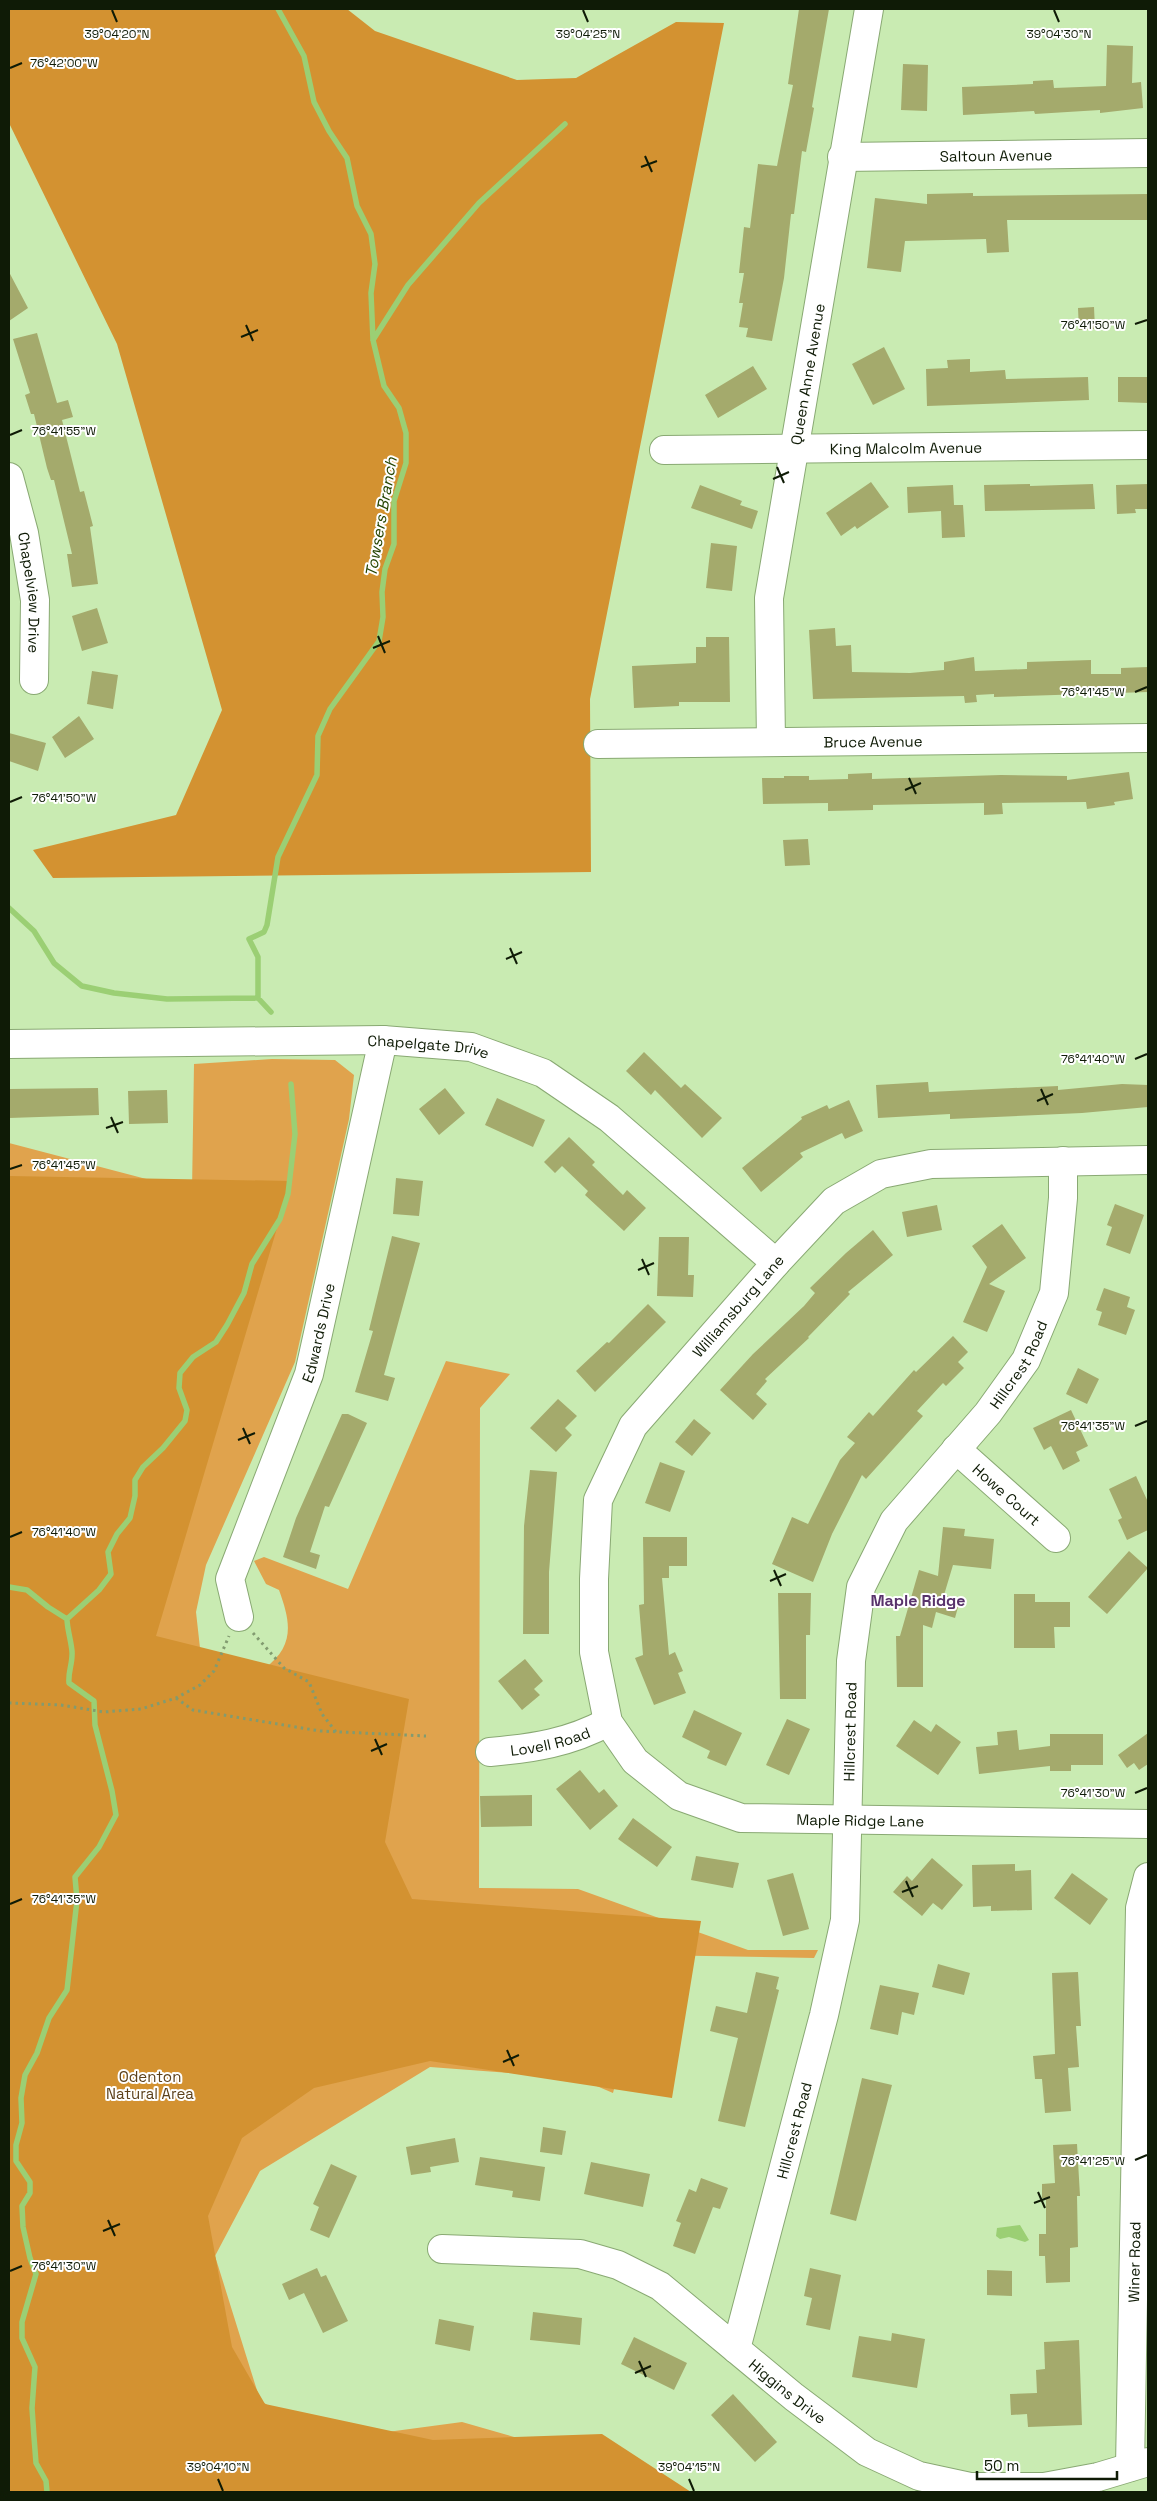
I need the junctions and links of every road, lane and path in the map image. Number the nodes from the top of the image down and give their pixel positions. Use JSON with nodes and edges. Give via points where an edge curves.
{"nodes":[{"id":1,"x":869,"y":9,"type":"edge"},
{"id":2,"x":1148,"y":153,"type":"edge"},
{"id":3,"x":842,"y":157,"type":"junction"},
{"id":4,"x":1148,"y":444,"type":"edge"},
{"id":5,"x":664,"y":450,"type":"dead end"},
{"id":6,"x":794,"y":450,"type":"junction"},
{"id":7,"x":9,"y":477,"type":"edge"},
{"id":8,"x":34,"y":680,"type":"dead end"},
{"id":9,"x":1148,"y":738,"type":"edge"},
{"id":10,"x":771,"y":742,"type":"junction"},
{"id":11,"x":598,"y":744,"type":"dead end"},
{"id":12,"x":383,"y":1040,"type":"junction"},
{"id":13,"x":9,"y":1044,"type":"edge"},
{"id":14,"x":1148,"y":1160,"type":"edge"},
{"id":15,"x":1063,"y":1161,"type":"junction"},
{"id":16,"x":776,"y":1263,"type":"junction"},
{"id":17,"x":956,"y":1450,"type":"junction"},
{"id":18,"x":1056,"y":1538,"type":"dead end"},
{"id":19,"x":238,"y":1616,"type":"junction"},
{"id":20,"x":176,"y":1698,"type":"junction"},
{"id":21,"x":9,"y":1703,"type":"edge"},
{"id":22,"x":608,"y":1722,"type":"junction"},
{"id":23,"x":336,"y":1732,"type":"junction"},
{"id":24,"x":426,"y":1736,"type":"dead end"},
{"id":25,"x":490,"y":1752,"type":"dead end"},
{"id":26,"x":849,"y":1819,"type":"junction"},
{"id":27,"x":1148,"y":1824,"type":"edge"},
{"id":28,"x":1148,"y":1878,"type":"edge"},
{"id":29,"x":442,"y":2249,"type":"dead end"},
{"id":30,"x":736,"y":2349,"type":"junction"},
{"id":31,"x":1139,"y":2465,"type":"edge"}],
"edges":[{"from":1,"to":3,"type":"street","name":"Queen Anne Avenue"},
{"from":2,"to":3,"type":"street","name":"Saltoun Avenue"},
{"from":3,"to":6,"type":"street","name":"Queen Anne Avenue"},
{"from":4,"to":6,"type":"street","name":"King Malcolm Avenue"},
{"from":5,"to":6,"type":"street","name":"King Malcolm Avenue"},
{"from":6,"to":10,"type":"street","name":"Queen Anne Avenue","via":[[769,598]]},
{"from":7,"to":8,"type":"street","name":"Chapelview Drive","via":[[24,533],[35,600]]},
{"from":9,"to":10,"type":"street","name":"Bruce Avenue"},
{"from":10,"to":11,"type":"street","name":"Bruce Avenue"},
{"from":12,"to":13,"type":"street","name":"Chapelgate Drive"},
{"from":12,"to":16,"type":"street","name":"Chapelgate Drive","via":[[471,1047],[543,1073],[609,1118]]},
{"from":12,"to":19,"type":"street","name":"Edwards Drive","via":[[309,1374],[230,1579]]},
{"from":14,"to":15,"type":"street","name":"Williamsburg Lane"},
{"from":15,"to":16,"type":"street","name":"Williamsburg Lane","via":[[931,1164],[881,1174],[834,1201]]},
{"from":15,"to":17,"type":"street","name":"Hillcrest Road","via":[[1063,1198],[1054,1293],[1026,1360],[988,1413]]},
{"from":16,"to":22,"type":"street","name":"Williamsburg Lane","via":[[633,1426],[598,1500],[594,1652]]},
{"from":17,"to":18,"type":"street","name":"Howe Court"},
{"from":17,"to":26,"type":"street","name":"Hillcrest Road","via":[[894,1520],[861,1587],[851,1661]]},
{"from":19,"to":20,"type":"path","via":[[214,1671],[200,1685]]},
{"from":19,"to":23,"type":"path","via":[[284,1668],[310,1682],[322,1714]]},
{"from":20,"to":21,"type":"path","via":[[141,1709],[104,1712]]},
{"from":20,"to":23,"type":"path","via":[[193,1710]]},
{"from":22,"to":25,"type":"street","name":"Lovell Road","via":[[584,1735],[535,1748]]},
{"from":22,"to":26,"type":"street","name":"Maple Ridge Lane","via":[[635,1761],[679,1796],[741,1818]]},
{"from":23,"to":24,"type":"path"},
{"from":26,"to":27,"type":"street","name":"Maple Ridge Lane"},
{"from":26,"to":30,"type":"street","name":"Hillcrest Road","via":[[845,1920],[824,2015]]},
{"from":28,"to":31,"type":"street","name":"Winer Road","via":[[1140,1908]]},
{"from":29,"to":30,"type":"street","name":"Higgins Drive","via":[[580,2254],[618,2265],[660,2286]]},
{"from":30,"to":31,"type":"street","name":"Higgins Drive","via":[[867,2452],[919,2476],[970,2487],[1044,2487]]}]}
